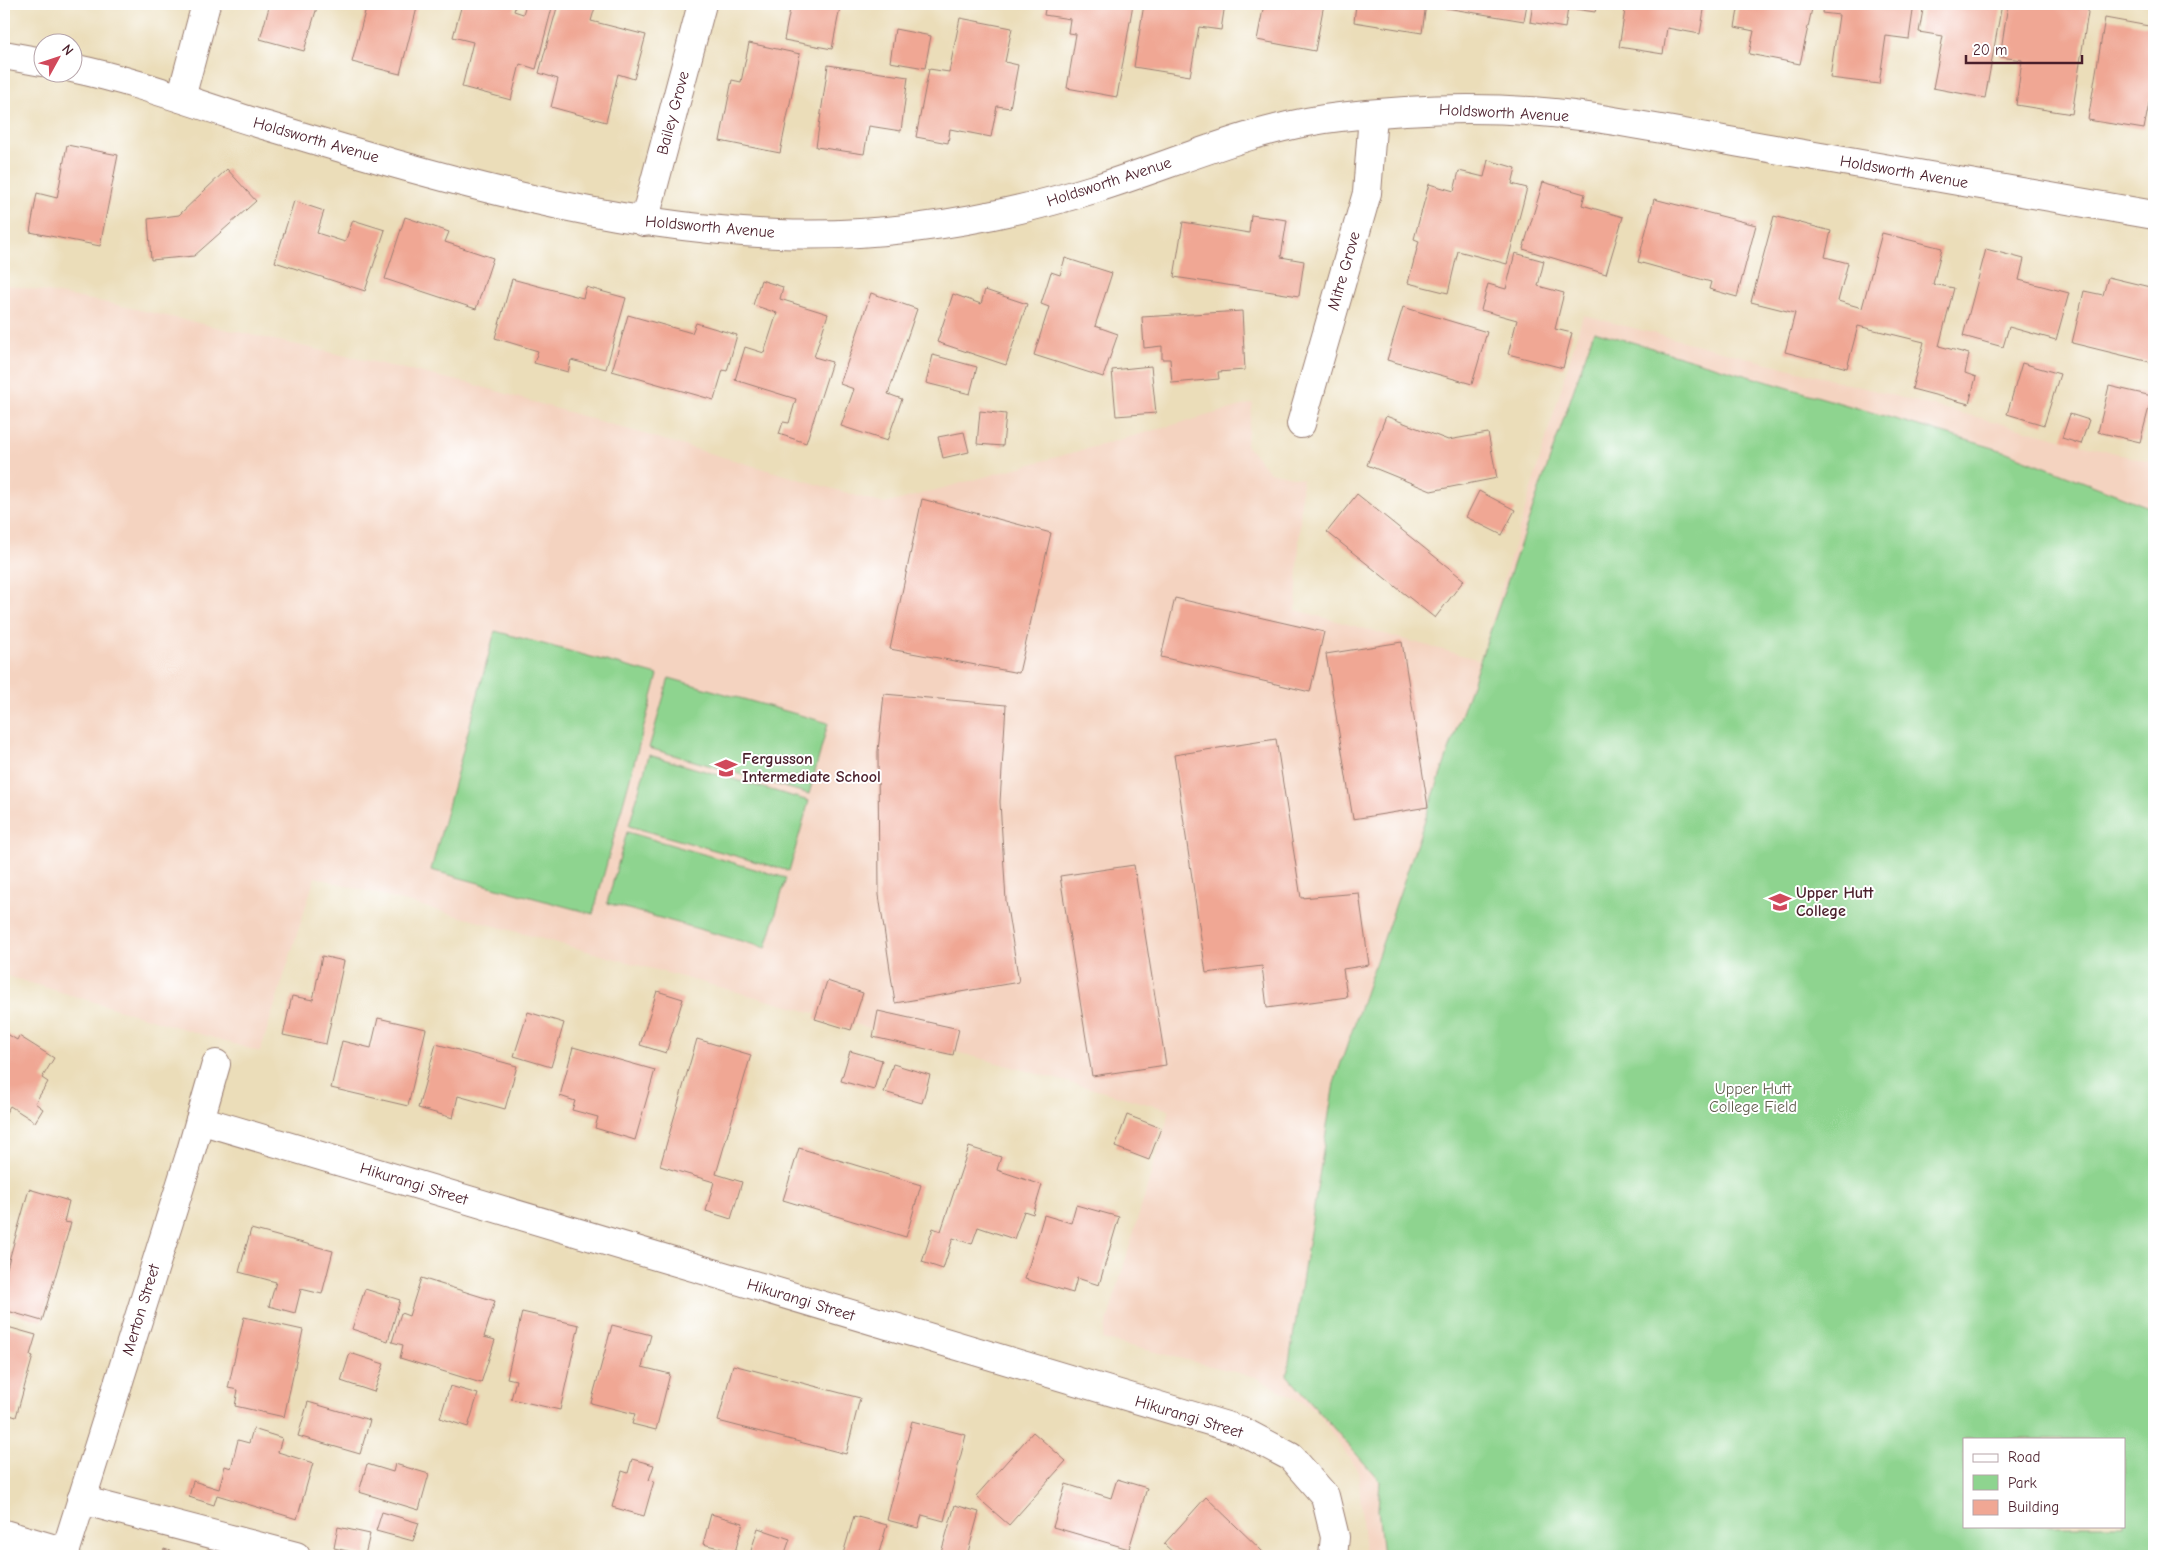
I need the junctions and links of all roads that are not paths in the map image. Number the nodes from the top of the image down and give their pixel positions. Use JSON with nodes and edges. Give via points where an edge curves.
{"nodes":[{"id":1,"x":206,"y":4,"type":"edge"},
{"id":2,"x":702,"y":4,"type":"edge"},
{"id":3,"x":4,"y":56,"type":"edge"},
{"id":4,"x":32,"y":60,"type":"edge"},
{"id":5,"x":82,"y":71,"type":"edge"},
{"id":6,"x":181,"y":98,"type":"junction"},
{"id":7,"x":1372,"y":115,"type":"junction"},
{"id":8,"x":2154,"y":215,"type":"edge"},
{"id":9,"x":644,"y":222,"type":"junction"},
{"id":10,"x":1301,"y":424,"type":"dead end"},
{"id":11,"x":216,"y":1064,"type":"dead end"},
{"id":12,"x":200,"y":1120,"type":"junction"},
{"id":13,"x":81,"y":1500,"type":"junction"},
{"id":14,"x":4,"y":1534,"type":"edge"},
{"id":15,"x":65,"y":1554,"type":"edge"},
{"id":16,"x":296,"y":1556,"type":"edge"},
{"id":17,"x":1333,"y":1556,"type":"edge"}],
"edges":[{"from":1,"to":6,"type":"street"},
{"from":2,"to":9,"type":"street","name":"Bailey Grove"},
{"from":3,"to":4,"type":"street"},
{"from":5,"to":6,"type":"street","name":"Holdsworth Avenue"},
{"from":6,"to":9,"type":"street","name":"Holdsworth Avenue","via":[[470,185]]},
{"from":7,"to":8,"type":"street","name":"Holdsworth Avenue","via":[[1431,110],[1492,110],[1591,117]]},
{"from":7,"to":9,"type":"street","name":"Holdsworth Avenue","via":[[1337,117],[1238,140],[1093,189],[1001,215],[949,225],[837,235],[713,230]]},
{"from":7,"to":10,"type":"street","name":"Mitre Grove","via":[[1367,193]]},
{"from":11,"to":12,"type":"street","name":"Merton Street"},
{"from":12,"to":13,"type":"street","name":"Merton Street"},
{"from":12,"to":17,"type":"street","name":"Hikurangi Street","via":[[1240,1430],[1291,1457],[1325,1496],[1335,1537]]},
{"from":13,"to":15,"type":"street","name":"Merton Street"},
{"from":13,"to":16,"type":"street"},
{"from":14,"to":15,"type":"street"}]}
